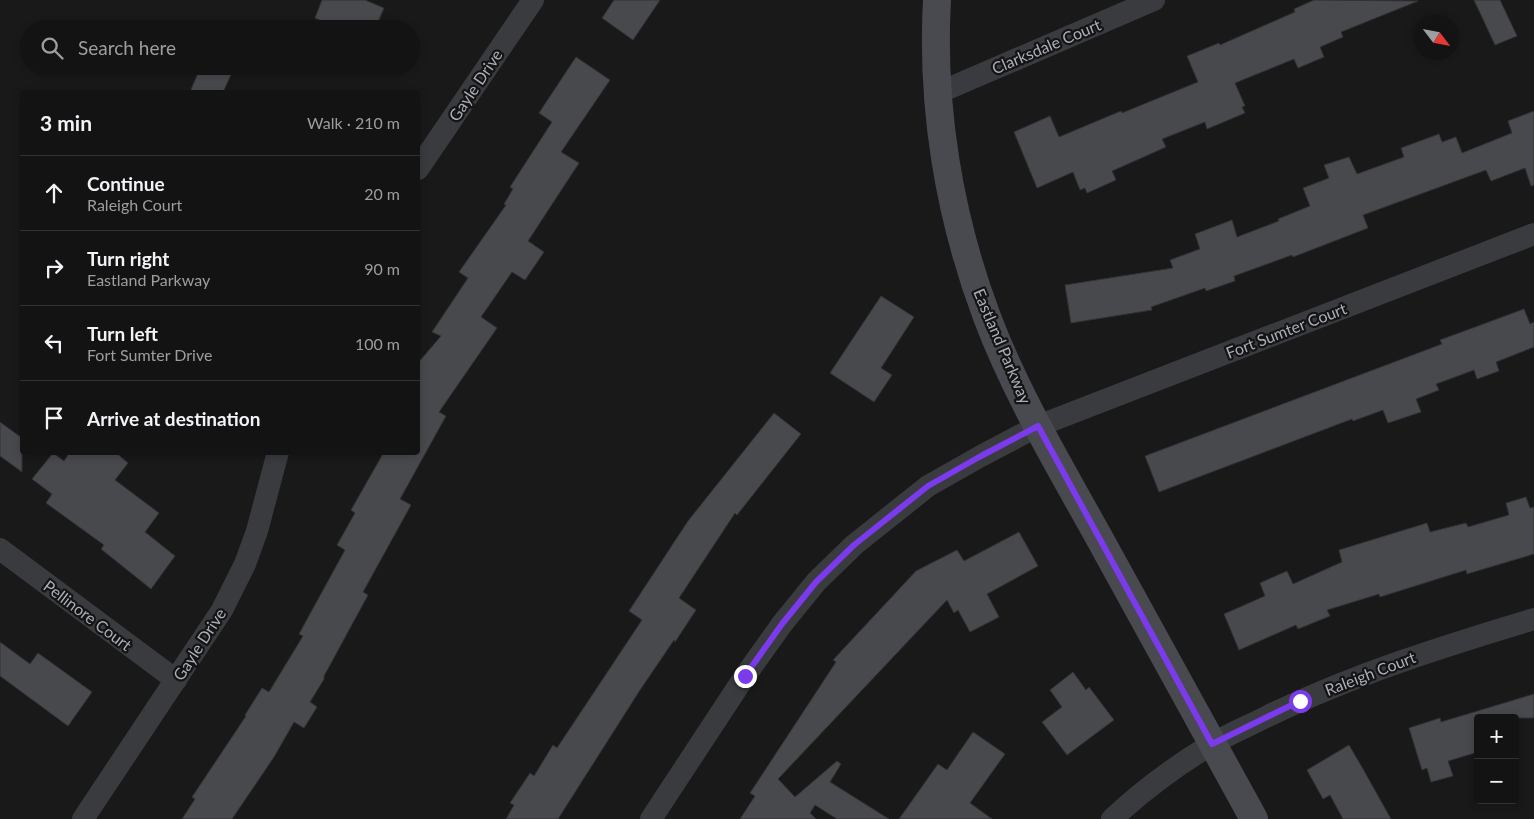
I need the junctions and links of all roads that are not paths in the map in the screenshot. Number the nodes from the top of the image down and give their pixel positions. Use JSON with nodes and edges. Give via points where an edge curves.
{"nodes":[{"id":1,"x":533,"y":0,"type":"edge"},
{"id":2,"x":937,"y":0,"type":"edge"},
{"id":3,"x":1154,"y":0,"type":"edge"},
{"id":4,"x":938,"y":93,"type":"junction"},
{"id":5,"x":420,"y":166,"type":"edge"},
{"id":6,"x":1534,"y":234,"type":"edge"},
{"id":7,"x":1038,"y":426,"type":"junction"},
{"id":8,"x":277,"y":455,"type":"edge"},
{"id":9,"x":0,"y":550,"type":"edge"},
{"id":10,"x":1534,"y":619,"type":"edge"},
{"id":11,"x":176,"y":680,"type":"junction"},
{"id":12,"x":1212,"y":744,"type":"junction"},
{"id":13,"x":83,"y":819,"type":"edge"},
{"id":14,"x":651,"y":819,"type":"edge"},
{"id":15,"x":1112,"y":819,"type":"edge"},
{"id":16,"x":1254,"y":819,"type":"edge"}],
"edges":[{"from":1,"to":5,"type":"street","name":"Gayle Drive"},
{"from":2,"to":4,"type":"street","name":"Eastland Parkway"},
{"from":3,"to":4,"type":"street","name":"Clarksdale Court"},
{"from":4,"to":7,"type":"street","name":"Eastland Parkway","via":[[942,138],[961,234],[987,316]]},
{"from":6,"to":7,"type":"street","name":"Fort Sumter Court"},
{"from":7,"to":12,"type":"street","name":"Eastland Parkway"},
{"from":7,"to":14,"type":"street","name":"Fort Sumter Court","via":[[928,486],[854,545],[816,582],[745,676]]},
{"from":8,"to":11,"type":"street","name":"Gayle Drive","via":[[245,564],[222,610]]},
{"from":9,"to":11,"type":"street","name":"Pellinore Court"},
{"from":10,"to":12,"type":"street","name":"Raleigh Court","via":[[1367,673]]},
{"from":11,"to":13,"type":"street","name":"Gayle Drive"},
{"from":12,"to":15,"type":"street","name":"Raleigh Court","via":[[1157,781]]},
{"from":12,"to":16,"type":"street","name":"Eastland Parkway"}]}
